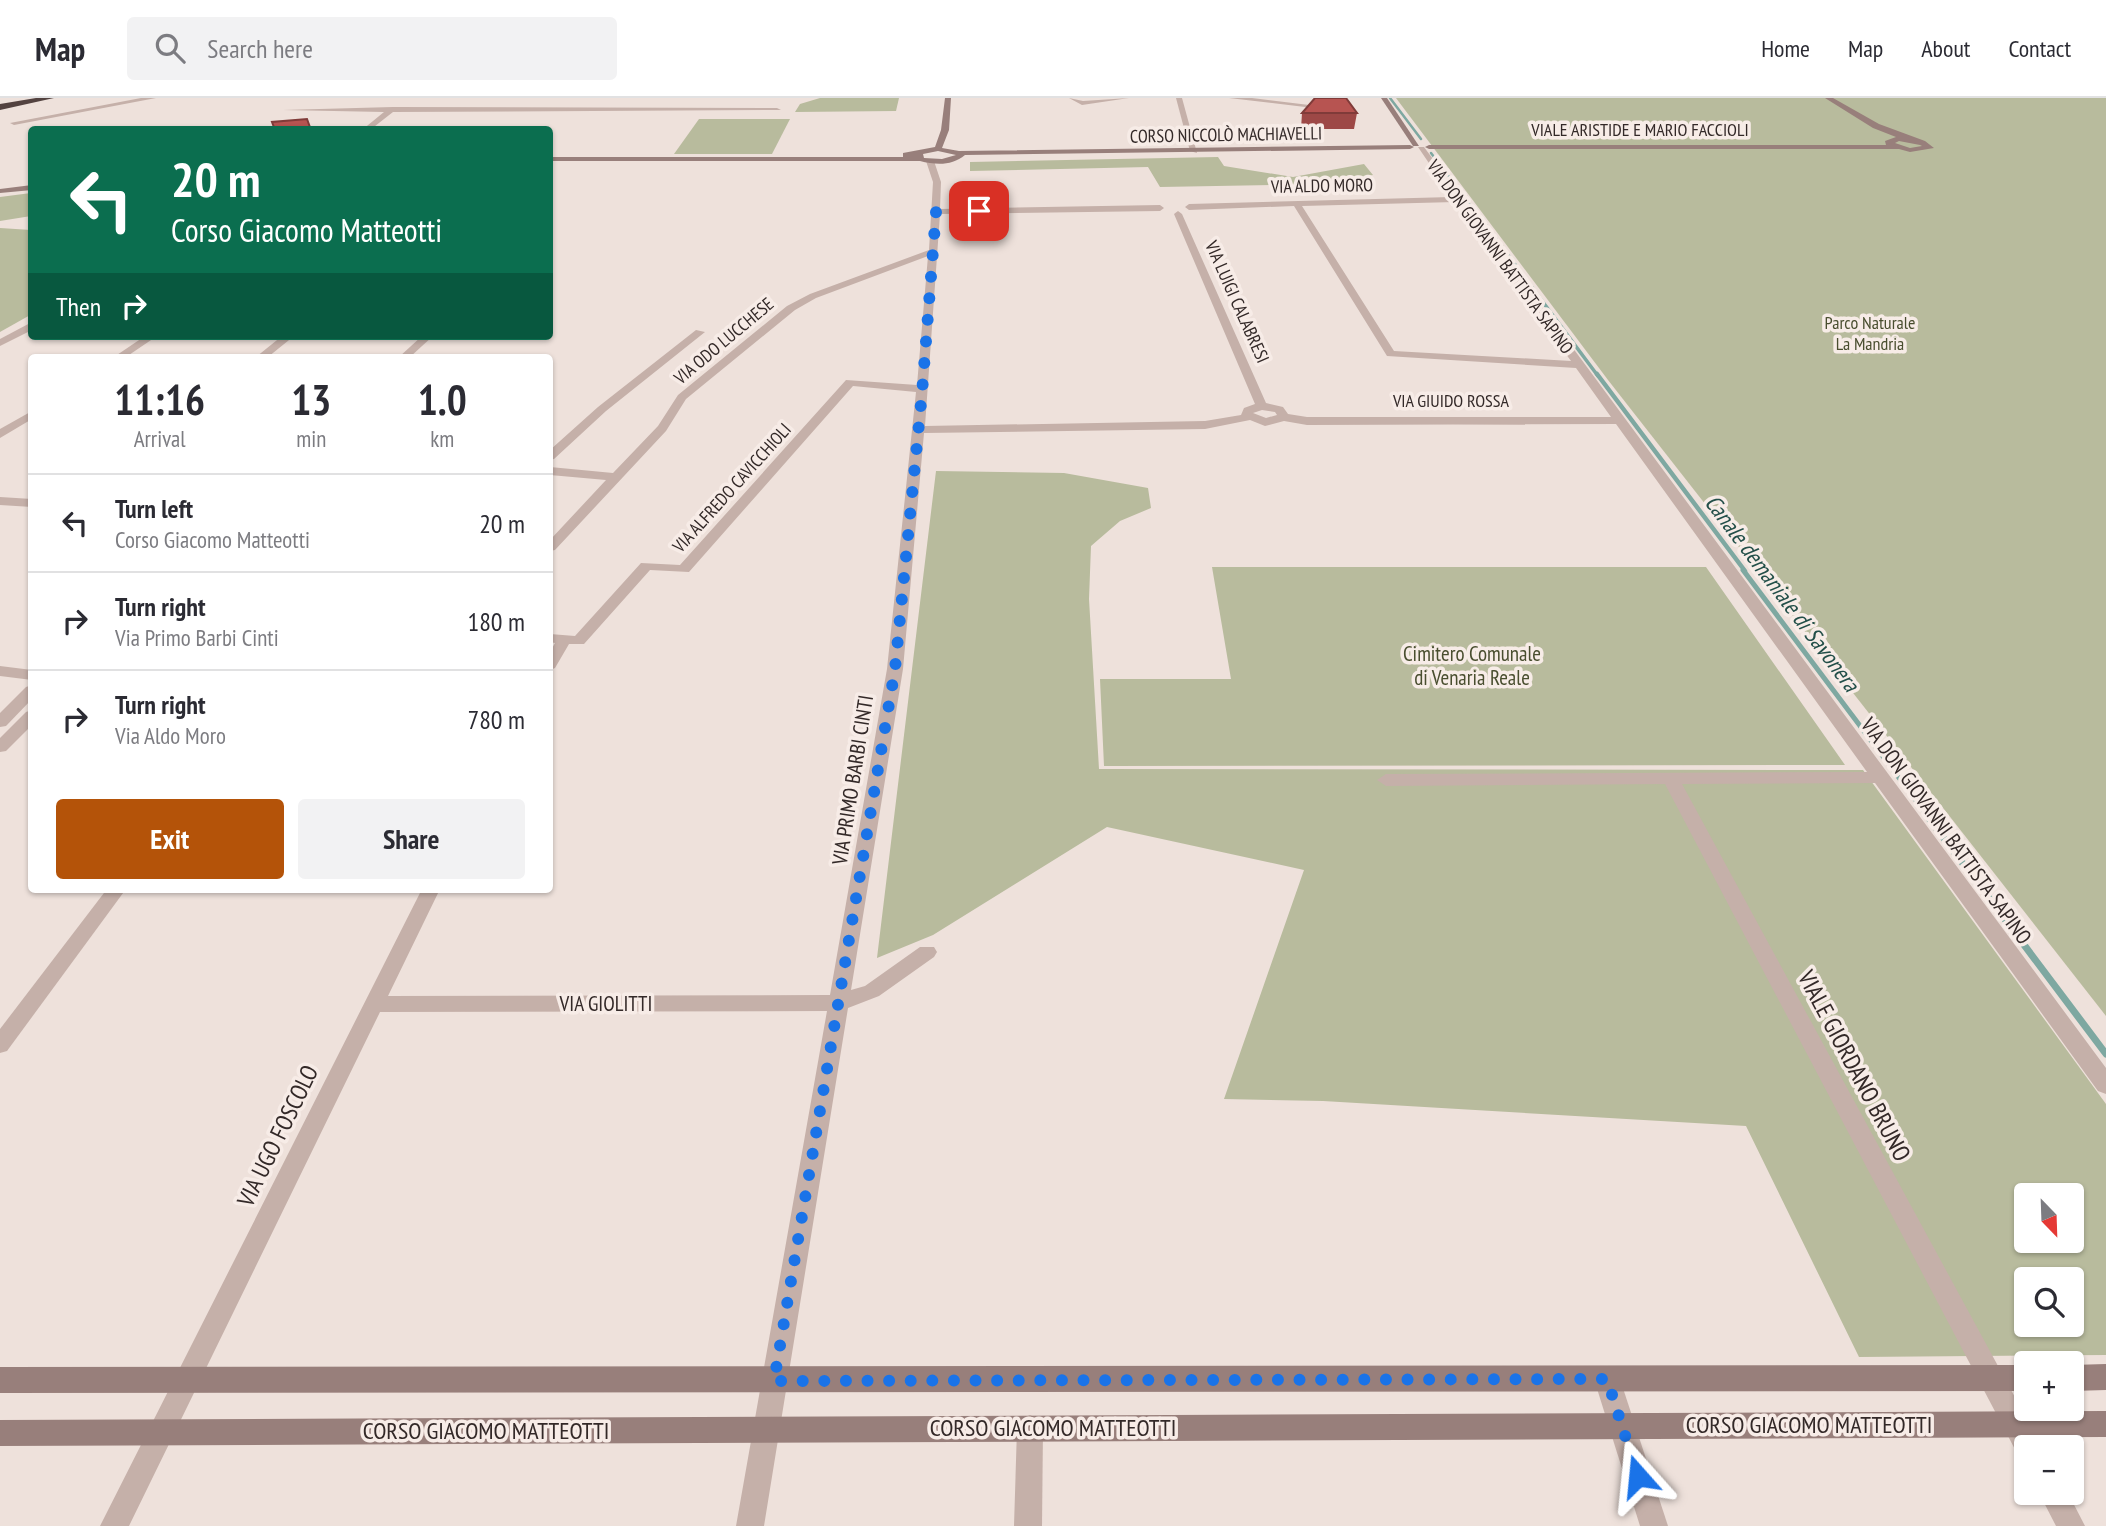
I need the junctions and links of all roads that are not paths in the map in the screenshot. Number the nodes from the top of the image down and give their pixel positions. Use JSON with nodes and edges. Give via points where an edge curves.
{"nodes":[{"id":1,"x":24,"y":98,"type":"edge"},
{"id":2,"x":50,"y":98,"type":"edge"},
{"id":3,"x":153,"y":98,"type":"edge"},
{"id":4,"x":303,"y":98,"type":"edge"},
{"id":5,"x":410,"y":98,"type":"edge"},
{"id":6,"x":516,"y":98,"type":"edge"},
{"id":7,"x":657,"y":98,"type":"edge"},
{"id":8,"x":948,"y":98,"type":"edge"},
{"id":9,"x":1072,"y":98,"type":"edge"},
{"id":10,"x":1126,"y":98,"type":"edge"},
{"id":11,"x":1179,"y":98,"type":"edge"},
{"id":12,"x":1233,"y":98,"type":"edge"},
{"id":13,"x":1384,"y":98,"type":"edge"},
{"id":14,"x":1828,"y":98,"type":"edge"},
{"id":15,"x":0,"y":104,"type":"edge"},
{"id":16,"x":1338,"y":109,"type":"edge"},
{"id":17,"x":393,"y":110,"type":"junction"},
{"id":18,"x":502,"y":110,"type":"junction"},
{"id":19,"x":643,"y":113,"type":"junction"},
{"id":20,"x":384,"y":116,"type":"junction"},
{"id":21,"x":494,"y":116,"type":"junction"},
{"id":22,"x":14,"y":123,"type":"dead end"},
{"id":23,"x":370,"y":126,"type":"edge"},
{"id":24,"x":1875,"y":126,"type":"junction"},
{"id":25,"x":945,"y":130,"type":"junction"},
{"id":26,"x":1909,"y":140,"type":"junction"},
{"id":27,"x":1893,"y":143,"type":"junction"},
{"id":28,"x":1419,"y":147,"type":"junction"},
{"id":29,"x":938,"y":149,"type":"junction"},
{"id":30,"x":949,"y":149,"type":"junction"},
{"id":31,"x":1194,"y":151,"type":"junction"},
{"id":32,"x":919,"y":156,"type":"junction"},
{"id":33,"x":960,"y":156,"type":"junction"},
{"id":34,"x":553,"y":159,"type":"edge"},
{"id":35,"x":930,"y":161,"type":"junction"},
{"id":36,"x":948,"y":161,"type":"junction"},
{"id":37,"x":937,"y":182,"type":"junction"},
{"id":38,"x":28,"y":188,"type":"edge"},
{"id":39,"x":0,"y":191,"type":"edge"},
{"id":40,"x":1457,"y":199,"type":"junction"},
{"id":41,"x":1296,"y":203,"type":"junction"},
{"id":42,"x":1189,"y":207,"type":"junction"},
{"id":43,"x":1160,"y":208,"type":"junction"},
{"id":44,"x":936,"y":212,"type":"junction"},
{"id":45,"x":1178,"y":214,"type":"junction"},
{"id":46,"x":933,"y":251,"type":"junction"},
{"id":47,"x":894,"y":266,"type":"junction"},
{"id":48,"x":932,"y":271,"type":"junction"},
{"id":49,"x":28,"y":327,"type":"edge"},
{"id":50,"x":700,"y":332,"type":"dead end"},
{"id":51,"x":146,"y":340,"type":"edge"},
{"id":52,"x":284,"y":340,"type":"edge"},
{"id":53,"x":423,"y":340,"type":"edge"},
{"id":54,"x":0,"y":343,"type":"edge"},
{"id":55,"x":124,"y":354,"type":"edge"},
{"id":56,"x":265,"y":354,"type":"edge"},
{"id":57,"x":407,"y":354,"type":"edge"},
{"id":58,"x":1578,"y":365,"type":"junction"},
{"id":59,"x":923,"y":389,"type":"junction"},
{"id":60,"x":1261,"y":406,"type":"junction"},
{"id":61,"x":28,"y":416,"type":"edge"},
{"id":62,"x":1249,"y":417,"type":"junction"},
{"id":63,"x":1284,"y":417,"type":"junction"},
{"id":64,"x":1618,"y":420,"type":"junction"},
{"id":65,"x":918,"y":430,"type":"junction"},
{"id":66,"x":0,"y":434,"type":"edge"},
{"id":67,"x":553,"y":453,"type":"edge"},
{"id":68,"x":553,"y":471,"type":"edge"},
{"id":69,"x":617,"y":477,"type":"junction"},
{"id":70,"x":0,"y":502,"type":"edge"},
{"id":71,"x":28,"y":503,"type":"edge"},
{"id":72,"x":553,"y":544,"type":"edge"},
{"id":73,"x":564,"y":640,"type":"edge"},
{"id":74,"x":553,"y":659,"type":"edge"},
{"id":75,"x":0,"y":671,"type":"edge"},
{"id":76,"x":28,"y":677,"type":"edge"},
{"id":77,"x":28,"y":682,"type":"edge"},
{"id":78,"x":28,"y":719,"type":"edge"},
{"id":79,"x":0,"y":722,"type":"edge"},
{"id":80,"x":0,"y":747,"type":"edge"},
{"id":81,"x":1878,"y":777,"type":"junction"},
{"id":82,"x":1671,"y":779,"type":"junction"},
{"id":83,"x":1386,"y":780,"type":"dead end"},
{"id":84,"x":114,"y":893,"type":"edge"},
{"id":85,"x":428,"y":893,"type":"edge"},
{"id":86,"x":927,"y":952,"type":"dead end"},
{"id":87,"x":838,"y":1003,"type":"junction"},
{"id":88,"x":374,"y":1004,"type":"junction"},
{"id":89,"x":0,"y":1045,"type":"edge"},
{"id":90,"x":2106,"y":1085,"type":"edge"},
{"id":91,"x":2084,"y":1377,"type":"edge"},
{"id":92,"x":2106,"y":1377,"type":"edge"},
{"id":93,"x":1991,"y":1378,"type":"junction"},
{"id":94,"x":2014,"y":1378,"type":"edge"},
{"id":95,"x":1607,"y":1379,"type":"junction"},
{"id":96,"x":0,"y":1380,"type":"edge"},
{"id":97,"x":187,"y":1380,"type":"junction"},
{"id":98,"x":774,"y":1381,"type":"junction"},
{"id":99,"x":2106,"y":1424,"type":"edge"},
{"id":100,"x":1622,"y":1425,"type":"junction"},
{"id":101,"x":1030,"y":1428,"type":"junction"},
{"id":102,"x":766,"y":1430,"type":"junction"},
{"id":103,"x":160,"y":1432,"type":"junction"},
{"id":104,"x":0,"y":1433,"type":"edge"},
{"id":105,"x":2022,"y":1435,"type":"edge"},
{"id":106,"x":2030,"y":1435,"type":"edge"},
{"id":107,"x":2014,"y":1436,"type":"edge"},
{"id":108,"x":2060,"y":1505,"type":"edge"},
{"id":109,"x":114,"y":1526,"type":"edge"},
{"id":110,"x":750,"y":1526,"type":"edge"},
{"id":111,"x":1028,"y":1526,"type":"edge"},
{"id":112,"x":1654,"y":1526,"type":"edge"},
{"id":113,"x":2071,"y":1526,"type":"edge"}],
"edges":[{"from":1,"to":15,"type":"highway"},
{"from":2,"to":15,"type":"highway"},
{"from":3,"to":22,"type":"street"},
{"from":4,"to":17,"type":"street","via":[[287,110]]},
{"from":5,"to":17,"type":"street"},
{"from":6,"to":18,"type":"street"},
{"from":7,"to":19,"type":"street"},
{"from":8,"to":25,"type":"street"},
{"from":9,"to":10,"type":"street","via":[[1082,103]]},
{"from":11,"to":31,"type":"street"},
{"from":12,"to":16,"type":"street"},
{"from":13,"to":28,"type":"street","name":"VIA DON GIOVANNI BATTISTA SAPINO"},
{"from":14,"to":24,"type":"street"},
{"from":17,"to":18,"type":"street"},
{"from":17,"to":20,"type":"street"},
{"from":18,"to":19,"type":"street"},
{"from":18,"to":21,"type":"street"},
{"from":19,"to":19,"type":"street","via":[[774,116],[777,110]]},
{"from":19,"to":21,"type":"street"},
{"from":20,"to":21,"type":"street"},
{"from":20,"to":23,"type":"street"},
{"from":24,"to":26,"type":"street"},
{"from":24,"to":27,"type":"street"},
{"from":25,"to":29,"type":"street"},
{"from":25,"to":30,"type":"street"},
{"from":26,"to":27,"type":"street"},
{"from":26,"to":27,"type":"street","via":[[1930,148],[1917,150]]},
{"from":27,"to":28,"type":"street","name":"VIALE ARISTIDE E MARIO FACCIOLI"},
{"from":28,"to":31,"type":"street","name":"CORSO NICCOLÒ MACHIAVELLI"},
{"from":28,"to":40,"type":"street","name":"VIA DON GIOVANNI BATTISTA SAPINO"},
{"from":29,"to":30,"type":"street"},
{"from":29,"to":32,"type":"street"},
{"from":30,"to":33,"type":"street"},
{"from":31,"to":33,"type":"street","name":"CORSO NICCOLÒ MACHIAVELLI"},
{"from":32,"to":34,"type":"street"},
{"from":32,"to":35,"type":"street"},
{"from":33,"to":36,"type":"street"},
{"from":35,"to":36,"type":"street"},
{"from":35,"to":37,"type":"street","name":"VIA PRIMO BARBI CINTI"},
{"from":36,"to":37,"type":"street","name":"VIA PRIMO BARBI CINTI"},
{"from":37,"to":44,"type":"street","name":"VIA PRIMO BARBI CINTI"},
{"from":38,"to":39,"type":"street"},
{"from":40,"to":41,"type":"street","name":"VIA ALDO MORO"},
{"from":40,"to":58,"type":"street","name":"VIA DON GIOVANNI BATTISTA SAPINO"},
{"from":41,"to":42,"type":"street","name":"VIA ALDO MORO"},
{"from":41,"to":58,"type":"street","name":"VIA DON GIOVANNI BATTISTA SAPINO","via":[[1391,354]]},
{"from":42,"to":43,"type":"street","name":"VIA ALDO MORO","via":[[1172,204]]},
{"from":42,"to":45,"type":"street"},
{"from":43,"to":44,"type":"street"},
{"from":43,"to":45,"type":"street"},
{"from":44,"to":46,"type":"street","name":"VIA PRIMO BARBI CINTI"},
{"from":45,"to":60,"type":"street","name":"VIA LUIGI CALABRESI"},
{"from":46,"to":47,"type":"street","name":"VIA ODO LUCCHESE"},
{"from":46,"to":48,"type":"street","name":"VIA PRIMO BARBI CINTI"},
{"from":47,"to":48,"type":"street"},
{"from":47,"to":69,"type":"street","name":"VIA ODO LUCCHESE","via":[[791,308],[682,397],[662,428]]},
{"from":48,"to":59,"type":"street","name":"VIA PRIMO BARBI CINTI"},
{"from":49,"to":54,"type":"street"},
{"from":50,"to":67,"type":"street"},
{"from":51,"to":55,"type":"street"},
{"from":52,"to":56,"type":"street"},
{"from":53,"to":57,"type":"street"},
{"from":58,"to":64,"type":"street","name":"VIA DON GIOVANNI BATTISTA SAPINO"},
{"from":59,"to":65,"type":"street","name":"VIA PRIMO BARBI CINTI"},
{"from":59,"to":73,"type":"street","name":"VIA ALFREDO CAVICCHIOLI","via":[[850,382],[684,569],[646,566]]},
{"from":60,"to":62,"type":"street","via":[[1248,410]]},
{"from":60,"to":63,"type":"street","via":[[1279,409]]},
{"from":61,"to":66,"type":"street"},
{"from":62,"to":63,"type":"street","via":[[1271,422]]},
{"from":62,"to":65,"type":"street","via":[[1205,425]]},
{"from":63,"to":64,"type":"street","name":"VIA GIUIDO ROSSA","via":[[1317,421]]},
{"from":64,"to":81,"type":"street","name":"VIA DON GIOVANNI BATTISTA SAPINO"},
{"from":65,"to":87,"type":"street","name":"VIA PRIMO BARBI CINTI","via":[[895,669]]},
{"from":68,"to":69,"type":"street"},
{"from":69,"to":72,"type":"street","name":"VIA ODO LUCCHESE"},
{"from":70,"to":71,"type":"street"},
{"from":73,"to":74,"type":"street"},
{"from":75,"to":76,"type":"street"},
{"from":77,"to":79,"type":"street"},
{"from":78,"to":80,"type":"street"},
{"from":81,"to":82,"type":"street"},
{"from":81,"to":90,"type":"street","name":"VIA DON GIOVANNI BATTISTA SAPINO"},
{"from":82,"to":83,"type":"street"},
{"from":82,"to":93,"type":"street","name":"VIALE GIORDANO BRUNO"},
{"from":84,"to":89,"type":"street"},
{"from":85,"to":88,"type":"street","name":"VIA UGO FOSCOLO"},
{"from":86,"to":87,"type":"street","name":"VIA GIOLITTI","via":[[872,991]]},
{"from":87,"to":88,"type":"street","name":"VIA GIOLITTI"},
{"from":87,"to":98,"type":"street","name":"VIA PRIMO BARBI CINTI"},
{"from":88,"to":97,"type":"street","name":"VIA UGO FOSCOLO"},
{"from":91,"to":92,"type":"street"},
{"from":93,"to":94,"type":"street"},
{"from":93,"to":95,"type":"street"},
{"from":93,"to":105,"type":"street","name":"VIALE GIORDANO BRUNO"},
{"from":95,"to":98,"type":"street"},
{"from":95,"to":100,"type":"street"},
{"from":96,"to":97,"type":"street"},
{"from":97,"to":98,"type":"street"},
{"from":97,"to":103,"type":"street","name":"VIA UGO FOSCOLO"},
{"from":98,"to":102,"type":"street","name":"VIA PRIMO BARBI CINTI"},
{"from":99,"to":106,"type":"street","name":"CORSO GIACOMO MATTEOTTI"},
{"from":100,"to":101,"type":"street","name":"CORSO GIACOMO MATTEOTTI"},
{"from":100,"to":107,"type":"street","name":"CORSO GIACOMO MATTEOTTI"},
{"from":100,"to":112,"type":"street"},
{"from":101,"to":102,"type":"street","name":"CORSO GIACOMO MATTEOTTI"},
{"from":101,"to":111,"type":"street"},
{"from":102,"to":103,"type":"street","name":"CORSO GIACOMO MATTEOTTI"},
{"from":102,"to":110,"type":"street","name":"VIA PRIMO BARBI CINTI"},
{"from":103,"to":104,"type":"street","name":"CORSO GIACOMO MATTEOTTI"},
{"from":103,"to":109,"type":"street","name":"VIA UGO FOSCOLO"},
{"from":108,"to":113,"type":"street"}]}
